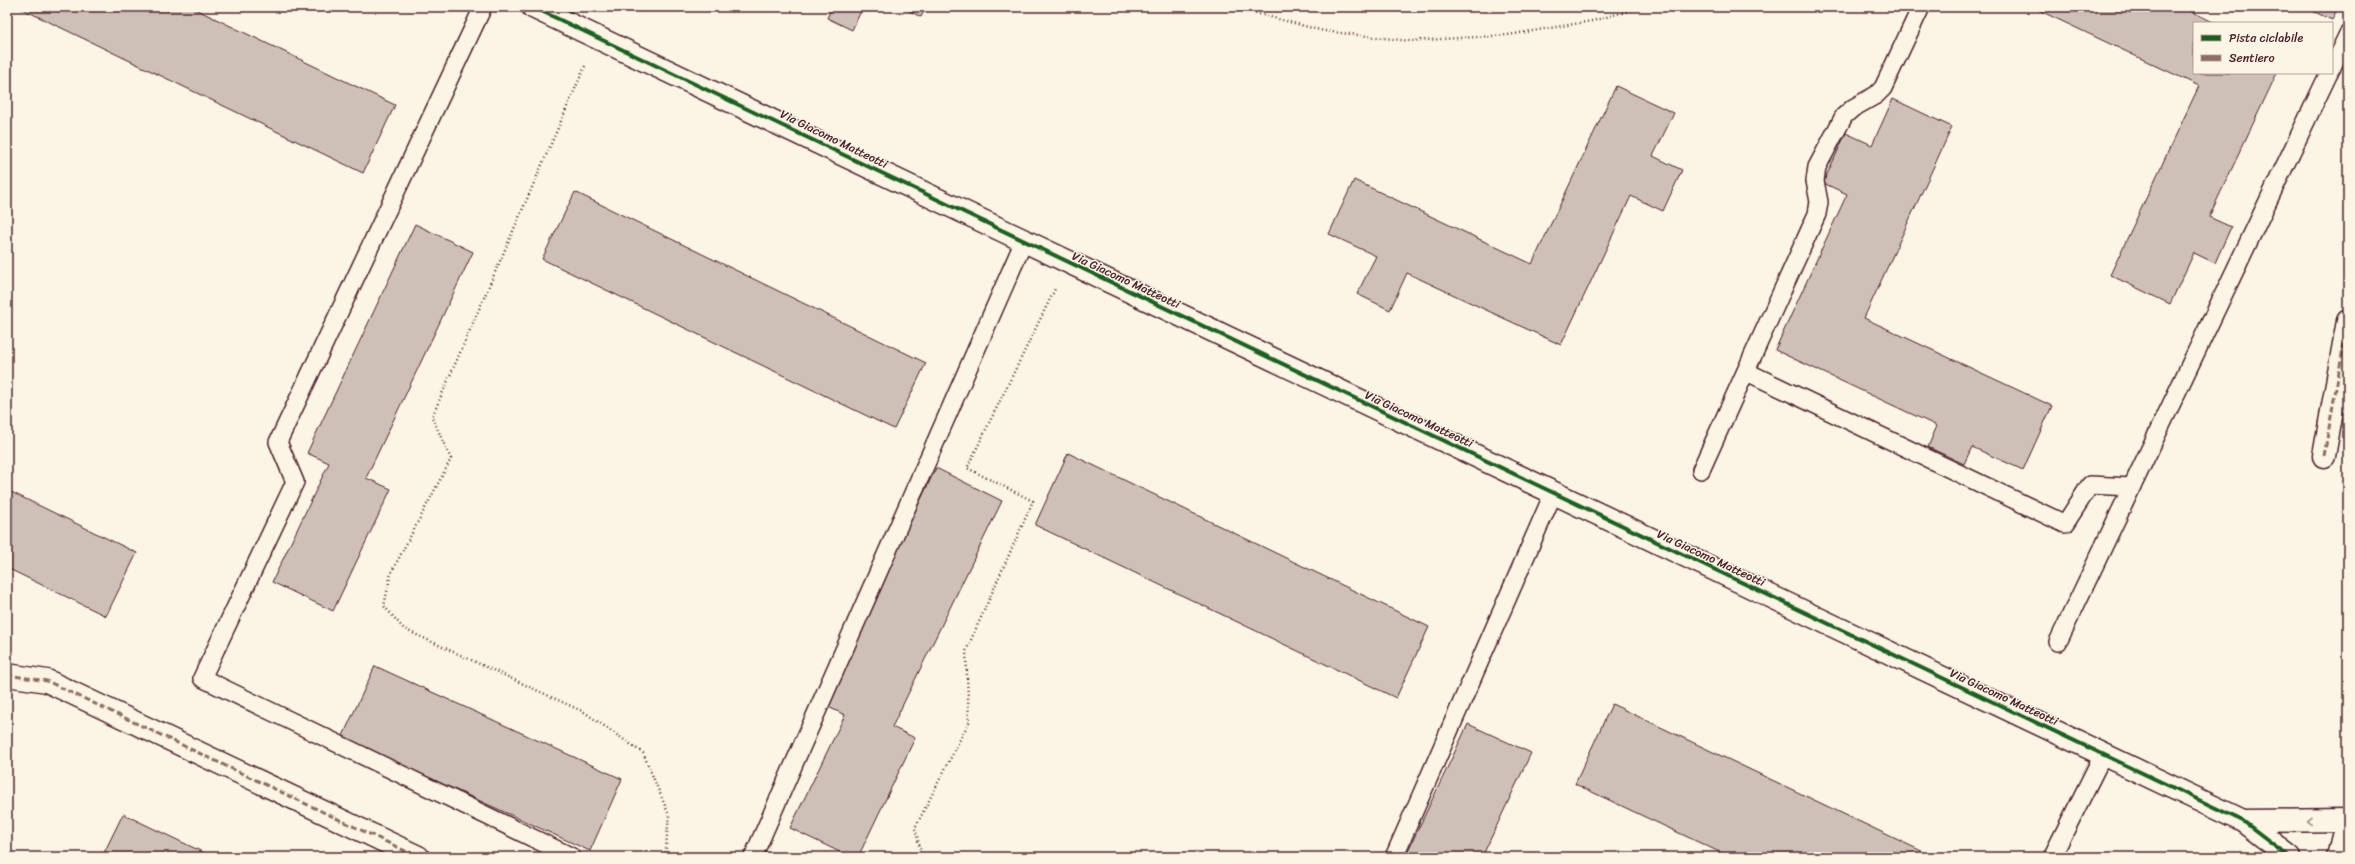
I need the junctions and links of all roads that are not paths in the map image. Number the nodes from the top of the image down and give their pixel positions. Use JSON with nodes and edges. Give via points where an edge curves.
{"nodes":[{"id":1,"x":483,"y":7,"type":"edge"},
{"id":2,"x":533,"y":7,"type":"edge"},
{"id":3,"x":1921,"y":7,"type":"edge"},
{"id":4,"x":2348,"y":34,"type":"edge"},
{"id":5,"x":2333,"y":65,"type":"edge"},
{"id":6,"x":2329,"y":74,"type":"edge"},
{"id":7,"x":1024,"y":240,"type":"junction"},
{"id":8,"x":2348,"y":321,"type":"edge"},
{"id":9,"x":1747,"y":372,"type":"junction"},
{"id":10,"x":2324,"y":456,"type":"dead end"},
{"id":11,"x":1701,"y":470,"type":"dead end"},
{"id":12,"x":2132,"y":487,"type":"junction"},
{"id":13,"x":1553,"y":494,"type":"junction"},
{"id":14,"x":2058,"y":642,"type":"dead end"},
{"id":15,"x":7,"y":675,"type":"edge"},
{"id":16,"x":2103,"y":755,"type":"junction"},
{"id":17,"x":2348,"y":820,"type":"edge"},
{"id":18,"x":2243,"y":821,"type":"junction"},
{"id":19,"x":2348,"y":830,"type":"edge"},
{"id":20,"x":418,"y":857,"type":"edge"},
{"id":21,"x":572,"y":857,"type":"edge"},
{"id":22,"x":753,"y":857,"type":"edge"},
{"id":23,"x":1394,"y":857,"type":"edge"},
{"id":24,"x":2052,"y":857,"type":"edge"},
{"id":25,"x":2290,"y":857,"type":"edge"},
{"id":26,"x":2338,"y":857,"type":"edge"}],
"edges":[{"from":1,"to":21,"type":"lane","via":[[278,442],[295,482],[202,678]]},
{"from":2,"to":7,"type":"street","name":"Via Giacomo Matteotti"},
{"from":3,"to":9,"type":"lane","via":[[1883,88],[1876,96],[1853,108],[1844,116],[1817,168],[1817,214]]},
{"from":4,"to":5,"type":"lane"},
{"from":6,"to":12,"type":"lane"},
{"from":7,"to":13,"type":"street","name":"Via Giacomo Matteotti"},
{"from":7,"to":22,"type":"lane"},
{"from":8,"to":10,"type":"street"},
{"from":9,"to":11,"type":"lane"},
{"from":9,"to":12,"type":"lane","via":[[2065,524],[2090,485]]},
{"from":12,"to":14,"type":"lane"},
{"from":13,"to":16,"type":"street","name":"Via Giacomo Matteotti"},
{"from":13,"to":23,"type":"lane"},
{"from":15,"to":20,"type":"street","via":[[47,681]]},
{"from":16,"to":18,"type":"street","name":"Via Giacomo Matteotti"},
{"from":16,"to":24,"type":"lane"},
{"from":17,"to":18,"type":"street","name":"Via Giacomo Matteotti","one_way":true},
{"from":18,"to":25,"type":"street","name":"Via Giacomo Matteotti"},
{"from":19,"to":26,"type":"street"}]}
